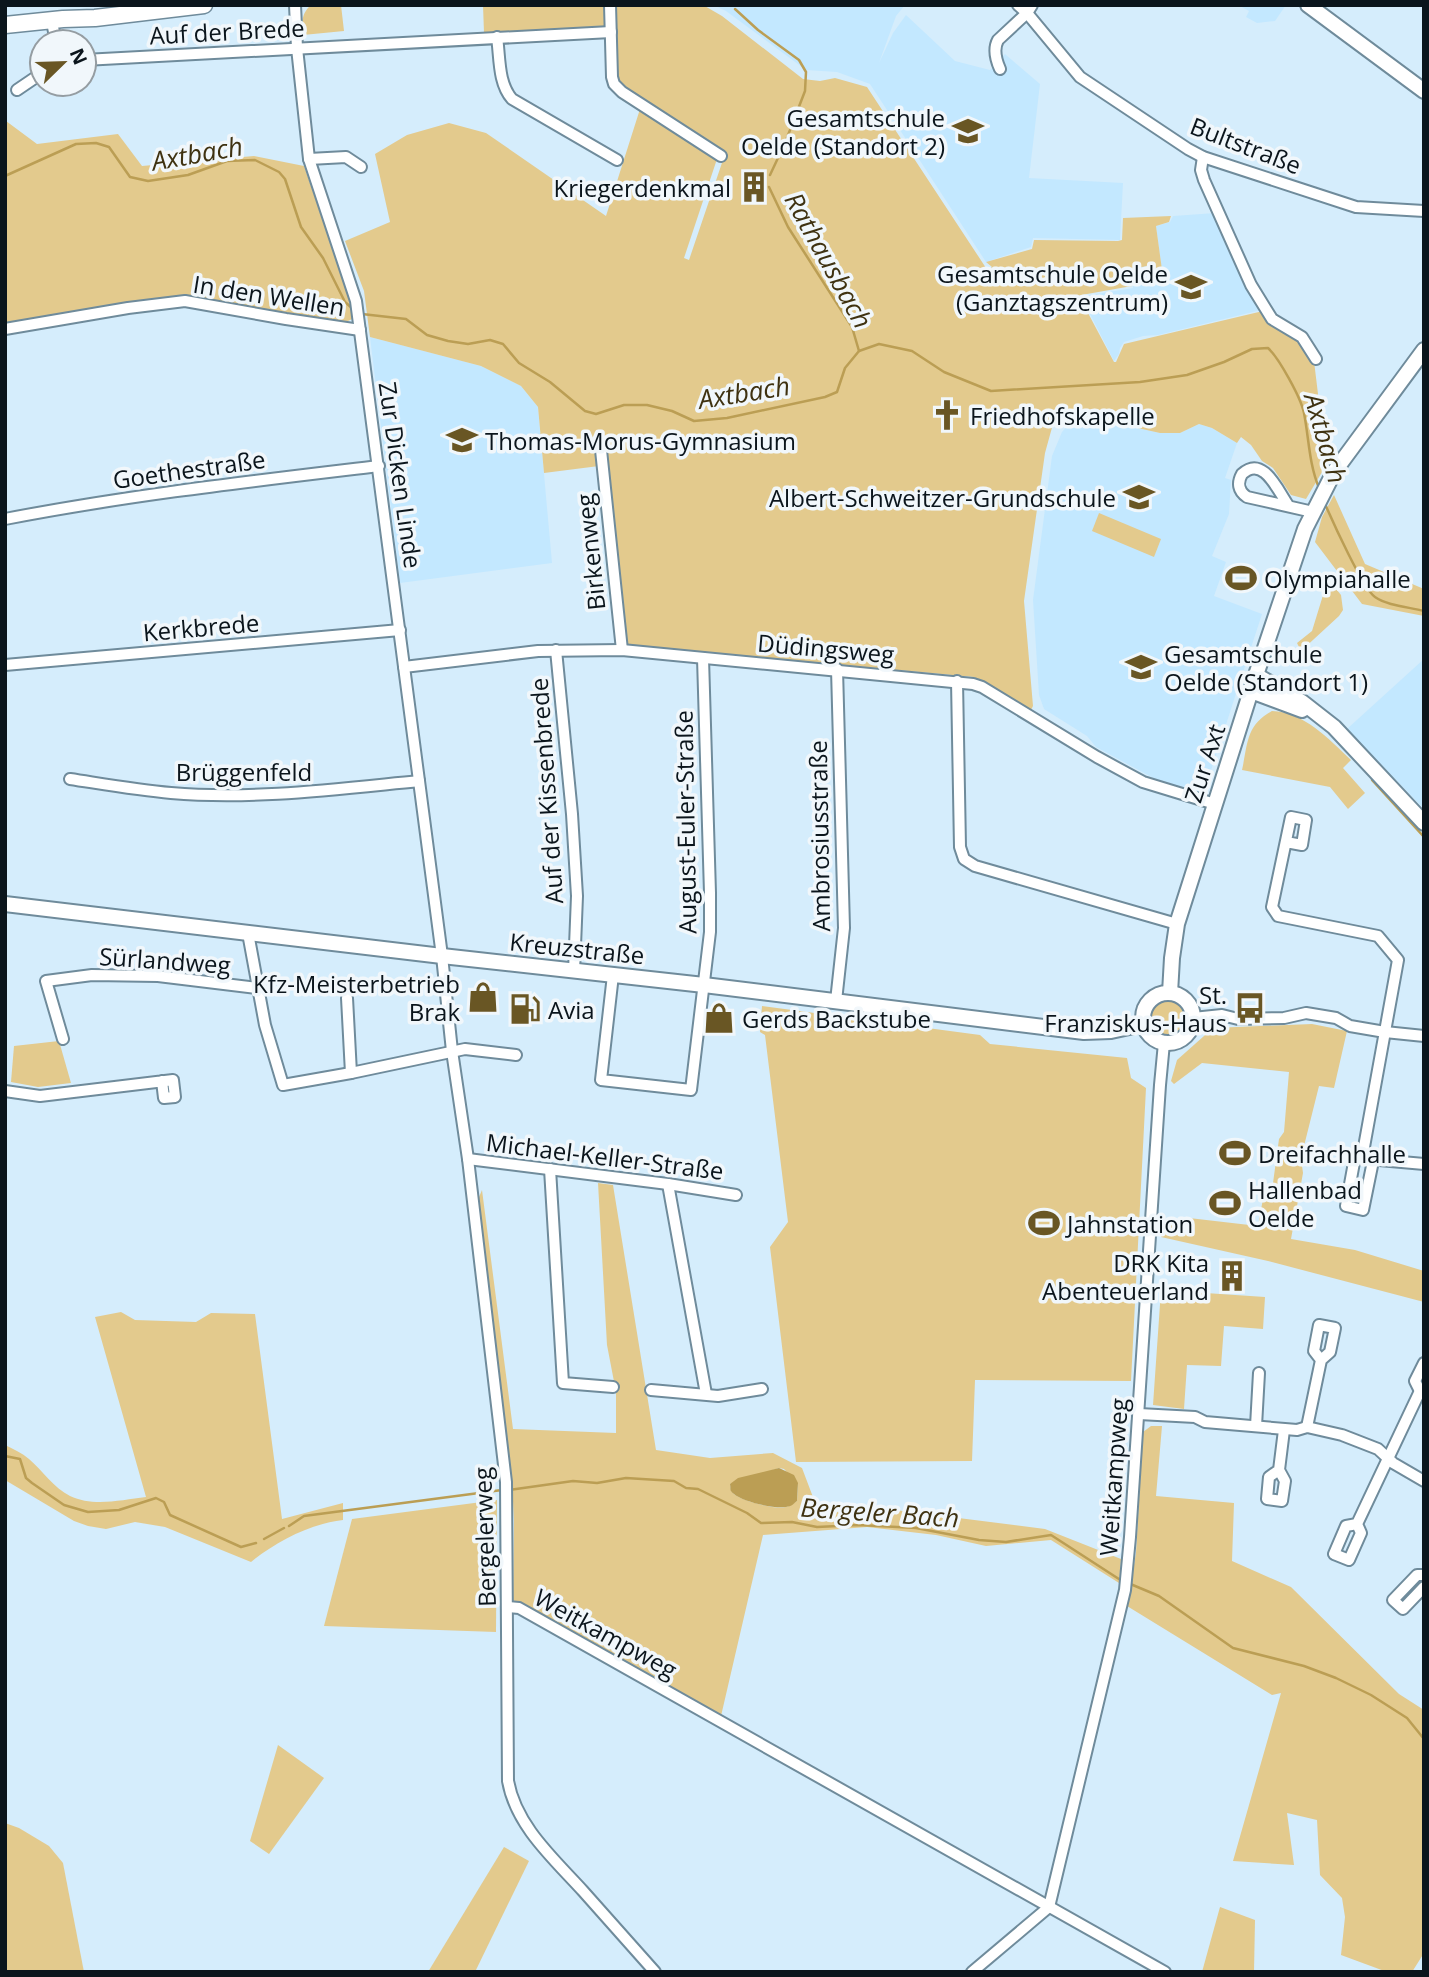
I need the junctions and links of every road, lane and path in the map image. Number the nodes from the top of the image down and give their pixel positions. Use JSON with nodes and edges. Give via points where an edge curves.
{"nodes":[{"id":1,"x":204,"y":5,"type":"edge"},
{"id":2,"x":296,"y":5,"type":"edge"},
{"id":3,"x":610,"y":5,"type":"edge"},
{"id":4,"x":1018,"y":5,"type":"edge"},
{"id":5,"x":1308,"y":5,"type":"edge"},
{"id":6,"x":1030,"y":9,"type":"edge"},
{"id":7,"x":58,"y":23,"type":"edge"},
{"id":8,"x":5,"y":24,"type":"edge"},
{"id":9,"x":611,"y":32,"type":"junction"},
{"id":10,"x":5,"y":33,"type":"edge"},
{"id":11,"x":497,"y":37,"type":"junction"},
{"id":12,"x":298,"y":48,"type":"junction"},
{"id":13,"x":98,"y":59,"type":"edge"},
{"id":14,"x":1000,"y":69,"type":"dead end"},
{"id":15,"x":28,"y":83,"type":"edge"},
{"id":16,"x":17,"y":90,"type":"dead end"},
{"id":17,"x":1424,"y":91,"type":"edge"},
{"id":18,"x":720,"y":156,"type":"dead end"},
{"id":19,"x":1203,"y":156,"type":"junction"},
{"id":20,"x":309,"y":159,"type":"junction"},
{"id":21,"x":617,"y":160,"type":"dead end"},
{"id":22,"x":361,"y":167,"type":"dead end"},
{"id":23,"x":1424,"y":211,"type":"edge"},
{"id":24,"x":5,"y":329,"type":"edge"},
{"id":25,"x":360,"y":330,"type":"junction"},
{"id":26,"x":1424,"y":350,"type":"edge"},
{"id":27,"x":1316,"y":359,"type":"dead end"},
{"id":28,"x":601,"y":450,"type":"dead end"},
{"id":29,"x":379,"y":466,"type":"junction"},
{"id":30,"x":1288,"y":505,"type":"junction"},
{"id":31,"x":1315,"y":506,"type":"junction"},
{"id":32,"x":5,"y":519,"type":"edge"},
{"id":33,"x":400,"y":630,"type":"junction"},
{"id":34,"x":556,"y":650,"type":"junction"},
{"id":35,"x":622,"y":650,"type":"junction"},
{"id":36,"x":703,"y":658,"type":"junction"},
{"id":37,"x":5,"y":665,"type":"edge"},
{"id":38,"x":404,"y":667,"type":"junction"},
{"id":39,"x":837,"y":669,"type":"junction"},
{"id":40,"x":1256,"y":675,"type":"junction"},
{"id":41,"x":957,"y":681,"type":"junction"},
{"id":42,"x":1251,"y":691,"type":"junction"},
{"id":43,"x":1348,"y":744,"type":"junction"},
{"id":44,"x":70,"y":779,"type":"dead end"},
{"id":45,"x":419,"y":781,"type":"junction"},
{"id":46,"x":1215,"y":804,"type":"junction"},
{"id":47,"x":1424,"y":823,"type":"edge"},
{"id":48,"x":1286,"y":842,"type":"dead end"},
{"id":49,"x":5,"y":904,"type":"edge"},
{"id":50,"x":1177,"y":924,"type":"junction"},
{"id":51,"x":248,"y":933,"type":"junction"},
{"id":52,"x":442,"y":956,"type":"junction"},
{"id":53,"x":573,"y":971,"type":"junction"},
{"id":54,"x":613,"y":975,"type":"junction"},
{"id":55,"x":704,"y":985,"type":"junction"},
{"id":56,"x":257,"y":988,"type":"junction"},
{"id":57,"x":1170,"y":993,"type":"junction"},
{"id":58,"x":347,"y":998,"type":"dead end"},
{"id":59,"x":836,"y":1001,"type":"junction"},
{"id":60,"x":1193,"y":1018,"type":"junction"},
{"id":61,"x":1143,"y":1024,"type":"junction"},
{"id":62,"x":1385,"y":1032,"type":"junction"},
{"id":63,"x":1424,"y":1037,"type":"edge"},
{"id":64,"x":63,"y":1039,"type":"dead end"},
{"id":65,"x":1164,"y":1043,"type":"junction"},
{"id":66,"x":452,"y":1051,"type":"junction"},
{"id":67,"x":516,"y":1055,"type":"dead end"},
{"id":68,"x":351,"y":1073,"type":"junction"},
{"id":69,"x":162,"y":1082,"type":"dead end"},
{"id":70,"x":5,"y":1091,"type":"edge"},
{"id":71,"x":468,"y":1159,"type":"junction"},
{"id":72,"x":1424,"y":1164,"type":"edge"},
{"id":73,"x":550,"y":1169,"type":"junction"},
{"id":74,"x":668,"y":1184,"type":"junction"},
{"id":75,"x":736,"y":1195,"type":"dead end"},
{"id":76,"x":1321,"y":1360,"type":"dead end"},
{"id":77,"x":1424,"y":1363,"type":"edge"},
{"id":78,"x":1259,"y":1373,"type":"dead end"},
{"id":79,"x":613,"y":1387,"type":"dead end"},
{"id":80,"x":651,"y":1390,"type":"dead end"},
{"id":81,"x":762,"y":1390,"type":"dead end"},
{"id":82,"x":1422,"y":1390,"type":"edge"},
{"id":83,"x":706,"y":1394,"type":"junction"},
{"id":84,"x":1139,"y":1414,"type":"junction"},
{"id":85,"x":1256,"y":1426,"type":"junction"},
{"id":86,"x":1307,"y":1427,"type":"junction"},
{"id":87,"x":1284,"y":1430,"type":"junction"},
{"id":88,"x":1387,"y":1457,"type":"junction"},
{"id":89,"x":1279,"y":1470,"type":"dead end"},
{"id":90,"x":1424,"y":1481,"type":"edge"},
{"id":91,"x":1357,"y":1524,"type":"dead end"},
{"id":92,"x":1424,"y":1575,"type":"edge"},
{"id":93,"x":1424,"y":1587,"type":"edge"},
{"id":94,"x":508,"y":1607,"type":"junction"},
{"id":95,"x":1049,"y":1906,"type":"junction"},
{"id":96,"x":655,"y":1972,"type":"edge"},
{"id":97,"x":972,"y":1972,"type":"edge"},
{"id":98,"x":1165,"y":1972,"type":"edge"}],
"edges":[{"from":1,"to":7,"type":"main road"},
{"from":2,"to":12,"type":"street","name":"Zur Dicken Linde"},
{"from":3,"to":9,"type":"street"},
{"from":4,"to":6,"type":"street","name":"Bultstraße"},
{"from":5,"to":17,"type":"street"},
{"from":6,"to":14,"type":"street","via":[[998,40]]},
{"from":6,"to":19,"type":"street","name":"Bultstraße","via":[[1080,77]]},
{"from":7,"to":8,"type":"main road"},
{"from":7,"to":10,"type":"main road"},
{"from":9,"to":11,"type":"street","name":"Auf der Brede"},
{"from":9,"to":18,"type":"street","via":[[614,84]]},
{"from":11,"to":12,"type":"street","name":"Auf der Brede"},
{"from":11,"to":21,"type":"street","via":[[502,83],[512,99]]},
{"from":12,"to":13,"type":"street","name":"Auf der Brede"},
{"from":12,"to":20,"type":"street","name":"Zur Dicken Linde"},
{"from":15,"to":16,"type":"street"},
{"from":19,"to":23,"type":"street","name":"Bultstraße","via":[[1356,207]]},
{"from":19,"to":27,"type":"street","via":[[1204,180],[1251,285],[1272,319],[1302,337]]},
{"from":20,"to":22,"type":"street","via":[[346,157]]},
{"from":20,"to":25,"type":"street","name":"Zur Dicken Linde","via":[[356,301]]},
{"from":24,"to":25,"type":"street","name":"In den Wellen","via":[[185,301]]},
{"from":25,"to":29,"type":"street","name":"Zur Dicken Linde"},
{"from":26,"to":31,"type":"street","name":"Zur Axt"},
{"from":28,"to":35,"type":"street","name":"Birkenweg"},
{"from":29,"to":32,"type":"street","name":"Goethestraße","via":[[163,492]]},
{"from":29,"to":33,"type":"street","name":"Zur Dicken Linde"},
{"from":30,"to":30,"type":"street","via":[[1259,467],[1242,474],[1240,490],[1247,497]]},
{"from":30,"to":31,"type":"street"},
{"from":31,"to":40,"type":"street","name":"Zur Axt"},
{"from":33,"to":37,"type":"street","name":"Kerkbrede"},
{"from":33,"to":38,"type":"street","name":"Zur Dicken Linde"},
{"from":34,"to":35,"type":"street","name":"Düdingsweg"},
{"from":34,"to":38,"type":"street","name":"Düdingsweg"},
{"from":34,"to":53,"type":"street","name":"Auf der Kissenbrede","via":[[577,896]]},
{"from":35,"to":36,"type":"street","name":"Düdingsweg"},
{"from":36,"to":39,"type":"street","name":"Düdingsweg"},
{"from":36,"to":55,"type":"street","name":"August-Euler-Straße","via":[[710,893]]},
{"from":38,"to":45,"type":"street","name":"Zur Dicken Linde"},
{"from":39,"to":41,"type":"street","name":"Düdingsweg"},
{"from":39,"to":59,"type":"street","name":"Ambrosiusstraße","via":[[844,928]]},
{"from":40,"to":42,"type":"street","name":"Zur Axt"},
{"from":40,"to":43,"type":"street","via":[[1313,711]]},
{"from":41,"to":46,"type":"street","name":"Düdingsweg","via":[[982,687],[1143,782]]},
{"from":41,"to":50,"type":"street","via":[[960,847],[964,859]]},
{"from":42,"to":43,"type":"street","via":[[1298,707]]},
{"from":42,"to":46,"type":"street","name":"Zur Axt"},
{"from":43,"to":47,"type":"street"},
{"from":44,"to":45,"type":"street","name":"Brüggenfeld","via":[[225,795],[321,792]]},
{"from":45,"to":52,"type":"street","name":"Zur Dicken Linde"},
{"from":46,"to":50,"type":"street","name":"Zur Axt"},
{"from":48,"to":62,"type":"street","via":[[1272,907],[1278,916],[1378,936],[1398,960]]},
{"from":49,"to":51,"type":"street","name":"Kreuzstraße"},
{"from":50,"to":57,"type":"street","name":"Zur Axt"},
{"from":51,"to":52,"type":"street","name":"Kreuzstraße"},
{"from":51,"to":56,"type":"street","name":"Sürlandweg"},
{"from":52,"to":53,"type":"street","name":"Kreuzstraße"},
{"from":52,"to":66,"type":"street","name":"Bergelerweg"},
{"from":53,"to":54,"type":"street","name":"Kreuzstraße"},
{"from":54,"to":55,"type":"street","name":"Kreuzstraße"},
{"from":54,"to":55,"type":"street","name":"August-Euler-Straße","via":[[601,1080],[691,1090]]},
{"from":55,"to":59,"type":"street","name":"Kreuzstraße"},
{"from":56,"to":64,"type":"street","name":"Sürlandweg","via":[[158,976],[92,975],[46,981]]},
{"from":56,"to":68,"type":"street","name":"Sürlandweg","via":[[283,1085]]},
{"from":57,"to":60,"type":"street","via":[[1188,1004]]},
{"from":57,"to":61,"type":"street","via":[[1150,1000]]},
{"from":58,"to":68,"type":"street"},
{"from":59,"to":61,"type":"street","name":"Kreuzstraße","via":[[1084,1032]]},
{"from":60,"to":62,"type":"street","via":[[1284,1018],[1306,1013]]},
{"from":60,"to":65,"type":"street","via":[[1188,1034]]},
{"from":61,"to":65,"type":"street","via":[[1151,1037]]},
{"from":62,"to":63,"type":"street"},
{"from":62,"to":72,"type":"street","via":[[1367,1159]]},
{"from":65,"to":84,"type":"street","name":"Weitkampweg"},
{"from":66,"to":67,"type":"street"},
{"from":66,"to":68,"type":"street"},
{"from":66,"to":71,"type":"street","name":"Bergelerweg"},
{"from":69,"to":70,"type":"street","via":[[40,1096]]},
{"from":71,"to":73,"type":"street","name":"Michael-Keller-Straße"},
{"from":71,"to":94,"type":"street","name":"Bergelerweg","via":[[506,1482]]},
{"from":73,"to":74,"type":"street","name":"Michael-Keller-Straße"},
{"from":73,"to":79,"type":"street","via":[[563,1383]]},
{"from":74,"to":75,"type":"street","name":"Michael-Keller-Straße"},
{"from":74,"to":83,"type":"street"},
{"from":76,"to":86,"type":"street"},
{"from":77,"to":82,"type":"street","via":[[1415,1381]]},
{"from":78,"to":85,"type":"street"},
{"from":80,"to":83,"type":"street"},
{"from":81,"to":83,"type":"street"},
{"from":82,"to":88,"type":"street"},
{"from":84,"to":85,"type":"street"},
{"from":84,"to":95,"type":"street","name":"Weitkampweg","via":[[1125,1590]]},
{"from":85,"to":87,"type":"street"},
{"from":86,"to":87,"type":"street"},
{"from":86,"to":88,"type":"street","via":[[1378,1449]]},
{"from":87,"to":89,"type":"street"},
{"from":88,"to":90,"type":"street"},
{"from":88,"to":91,"type":"street"},
{"from":92,"to":93,"type":"street","via":[[1417,1575],[1393,1600],[1403,1609]]},
{"from":94,"to":95,"type":"street","name":"Weitkampweg","via":[[519,1608]]},
{"from":94,"to":96,"type":"street","name":"Bergelerweg","via":[[508,1782],[514,1803],[543,1847]]},
{"from":95,"to":97,"type":"street"},
{"from":95,"to":98,"type":"street","name":"Weitkampweg"}]}
